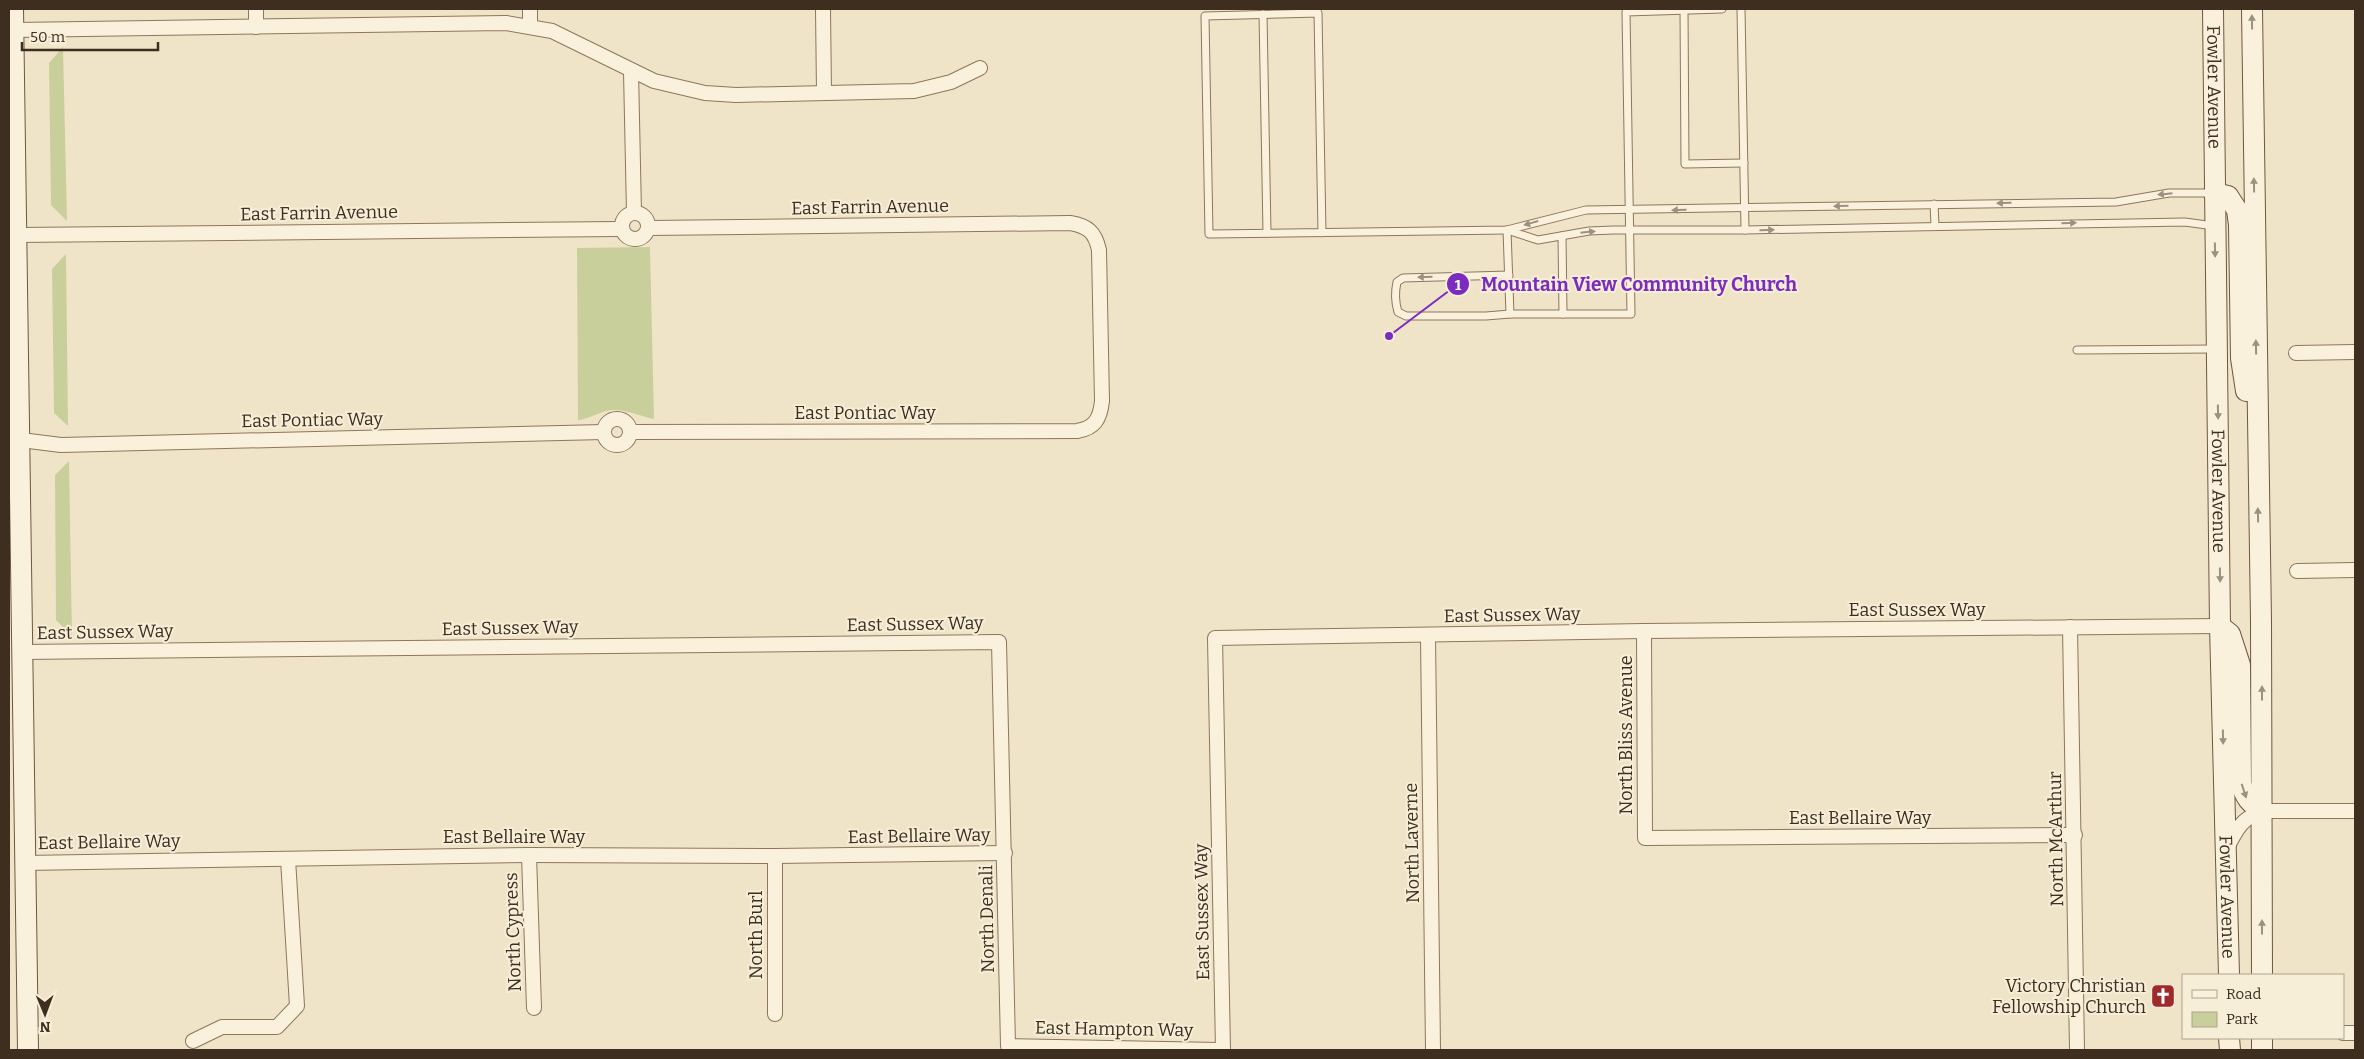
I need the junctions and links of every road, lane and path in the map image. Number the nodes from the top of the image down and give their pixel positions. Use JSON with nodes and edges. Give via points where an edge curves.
{"nodes":[{"id":1,"x":14,"y":9,"type":"edge"},
{"id":2,"x":256,"y":9,"type":"edge"},
{"id":3,"x":530,"y":9,"type":"edge"},
{"id":4,"x":822,"y":9,"type":"edge"},
{"id":5,"x":1722,"y":9,"type":"edge"},
{"id":6,"x":1741,"y":9,"type":"edge"},
{"id":7,"x":2212,"y":9,"type":"edge"},
{"id":8,"x":2252,"y":9,"type":"edge"},
{"id":9,"x":1684,"y":10,"type":"edge"},
{"id":10,"x":1263,"y":14,"type":"junction"},
{"id":11,"x":530,"y":26,"type":"junction"},
{"id":12,"x":256,"y":27,"type":"junction"},
{"id":13,"x":14,"y":30,"type":"junction"},
{"id":14,"x":980,"y":68,"type":"dead end"},
{"id":15,"x":631,"y":71,"type":"junction"},
{"id":16,"x":824,"y":93,"type":"junction"},
{"id":17,"x":1744,"y":163,"type":"junction"},
{"id":18,"x":2214,"y":193,"type":"junction"},
{"id":19,"x":1934,"y":204,"type":"junction"},
{"id":20,"x":1745,"y":209,"type":"junction"},
{"id":21,"x":1630,"y":211,"type":"junction"},
{"id":22,"x":634,"y":212,"type":"junction"},
{"id":23,"x":1935,"y":226,"type":"junction"},
{"id":24,"x":2214,"y":226,"type":"junction"},
{"id":25,"x":621,"y":228,"type":"junction"},
{"id":26,"x":648,"y":228,"type":"junction"},
{"id":27,"x":1507,"y":230,"type":"junction"},
{"id":28,"x":1746,"y":230,"type":"junction"},
{"id":29,"x":1631,"y":231,"type":"junction"},
{"id":30,"x":1267,"y":233,"type":"junction"},
{"id":31,"x":1322,"y":233,"type":"junction"},
{"id":32,"x":17,"y":236,"type":"junction"},
{"id":33,"x":1562,"y":236,"type":"junction"},
{"id":34,"x":1509,"y":275,"type":"junction"},
{"id":35,"x":1510,"y":314,"type":"junction"},
{"id":36,"x":1563,"y":314,"type":"junction"},
{"id":37,"x":2217,"y":349,"type":"junction"},
{"id":38,"x":2077,"y":350,"type":"dead end"},
{"id":39,"x":2355,"y":352,"type":"edge"},
{"id":40,"x":2296,"y":353,"type":"dead end"},
{"id":41,"x":1096,"y":423,"type":"joint"},
{"id":42,"x":2257,"y":431,"type":"junction"},
{"id":43,"x":604,"y":432,"type":"junction"},
{"id":44,"x":631,"y":432,"type":"junction"},
{"id":45,"x":13,"y":439,"type":"edge"},
{"id":46,"x":2355,"y":570,"type":"edge"},
{"id":47,"x":2297,"y":571,"type":"dead end"},
{"id":48,"x":2220,"y":626,"type":"junction"},
{"id":49,"x":2070,"y":628,"type":"junction"},
{"id":50,"x":1644,"y":631,"type":"junction"},
{"id":51,"x":1428,"y":636,"type":"junction"},
{"id":52,"x":999,"y":642,"type":"joint"},
{"id":53,"x":21,"y":652,"type":"junction"},
{"id":54,"x":2262,"y":811,"type":"junction"},
{"id":55,"x":2355,"y":811,"type":"edge"},
{"id":56,"x":2075,"y":835,"type":"junction"},
{"id":57,"x":1645,"y":838,"type":"joint"},
{"id":58,"x":2227,"y":848,"type":"junction"},
{"id":59,"x":1005,"y":853,"type":"junction"},
{"id":60,"x":529,"y":855,"type":"junction"},
{"id":61,"x":775,"y":856,"type":"junction"},
{"id":62,"x":288,"y":858,"type":"junction"},
{"id":63,"x":24,"y":862,"type":"junction"},
{"id":64,"x":2228,"y":974,"type":"edge"},
{"id":65,"x":2262,"y":974,"type":"edge"},
{"id":66,"x":534,"y":1008,"type":"dead end"},
{"id":67,"x":775,"y":1014,"type":"dead end"},
{"id":68,"x":193,"y":1041,"type":"dead end"},
{"id":69,"x":1008,"y":1046,"type":"joint"},
{"id":70,"x":28,"y":1050,"type":"edge"},
{"id":71,"x":1219,"y":1050,"type":"edge"},
{"id":72,"x":1223,"y":1050,"type":"edge"},
{"id":73,"x":1433,"y":1050,"type":"edge"},
{"id":74,"x":2077,"y":1050,"type":"edge"}],
"edges":[{"from":1,"to":13,"type":"main road"},
{"from":2,"to":12,"type":"street"},
{"from":3,"to":11,"type":"street"},
{"from":4,"to":16,"type":"street"},
{"from":5,"to":9,"type":"lane"},
{"from":6,"to":17,"type":"lane"},
{"from":7,"to":18,"type":"main road","name":"Fowler Avenue"},
{"from":42,"to":8,"type":"main road","name":"Fowler Avenue","one_way":true},
{"from":9,"to":17,"type":"lane","via":[[1685,164]]},
{"from":9,"to":21,"type":"lane","via":[[1626,12]]},
{"from":10,"to":30,"type":"lane"},
{"from":10,"to":30,"type":"lane","via":[[1205,16],[1208,214],[1209,234]]},
{"from":10,"to":31,"type":"lane","via":[[1318,13]]},
{"from":11,"to":12,"type":"street","via":[[506,23]]},
{"from":11,"to":15,"type":"street","via":[[575,41]]},
{"from":12,"to":13,"type":"street"},
{"from":13,"to":32,"type":"main road"},
{"from":14,"to":16,"type":"street","via":[[951,82],[914,91]]},
{"from":15,"to":16,"type":"street","via":[[669,85],[705,93]]},
{"from":15,"to":22,"type":"street"},
{"from":17,"to":20,"type":"lane"},
{"from":18,"to":19,"type":"lane","one_way":true,"via":[[2169,193],[2116,202]]},
{"from":18,"to":24,"type":"main road","name":"Fowler Avenue"},
{"from":18,"to":42,"type":"main road","via":[[2228,196],[2237,210],[2241,358]]},
{"from":19,"to":20,"type":"lane","one_way":true},
{"from":19,"to":23,"type":"lane"},
{"from":20,"to":21,"type":"lane","one_way":true},
{"from":20,"to":28,"type":"lane"},
{"from":21,"to":27,"type":"lane","one_way":true,"via":[[1586,210]]},
{"from":21,"to":29,"type":"lane"},
{"from":22,"to":25,"type":"street","via":[[623,218]]},
{"from":22,"to":26,"type":"street","via":[[646,218]]},
{"from":23,"to":24,"type":"lane","one_way":true,"via":[[2185,222]]},
{"from":28,"to":23,"type":"lane","one_way":true},
{"from":24,"to":37,"type":"main road","name":"Fowler Avenue","one_way":true},
{"from":25,"to":26,"type":"street","via":[[627,237],[635,240],[642,237]]},
{"from":25,"to":32,"type":"street","name":"East Farrin Avenue"},
{"from":26,"to":41,"type":"street","name":"East Farrin Avenue","via":[[1082,225],[1091,230],[1099,250],[1102,401]]},
{"from":27,"to":31,"type":"lane"},
{"from":27,"to":33,"type":"lane","via":[[1538,240]]},
{"from":27,"to":34,"type":"lane"},
{"from":28,"to":29,"type":"lane"},
{"from":33,"to":29,"type":"lane","one_way":true,"via":[[1589,231]]},
{"from":29,"to":36,"type":"lane","via":[[1631,314]]},
{"from":30,"to":31,"type":"lane"},
{"from":32,"to":45,"type":"main road"},
{"from":33,"to":36,"type":"lane"},
{"from":34,"to":35,"type":"lane"},
{"from":34,"to":35,"type":"lane","one_way":true,"via":[[1403,278],[1397,282],[1396,296],[1398,312],[1406,316]]},
{"from":35,"to":36,"type":"lane"},
{"from":37,"to":38,"type":"lane"},
{"from":37,"to":48,"type":"main road","name":"Fowler Avenue","one_way":true},
{"from":39,"to":40,"type":"street"},
{"from":41,"to":44,"type":"street","name":"East Pontiac Way","via":[[1077,432]]},
{"from":54,"to":42,"type":"main road","name":"Fowler Avenue","one_way":true},
{"from":43,"to":44,"type":"street","via":[[607,440],[618,446],[625,443]]},
{"from":43,"to":44,"type":"street","via":[[606,424],[617,418],[628,424]]},
{"from":43,"to":45,"type":"street","name":"East Pontiac Way","via":[[61,445]]},
{"from":45,"to":53,"type":"main road"},
{"from":46,"to":47,"type":"street"},
{"from":48,"to":49,"type":"street","name":"East Sussex Way"},
{"from":48,"to":54,"type":"main road","one_way":true,"via":[[2230,634],[2240,665],[2244,793],[2247,800]]},
{"from":48,"to":58,"type":"main road","name":"Fowler Avenue","one_way":true},
{"from":49,"to":50,"type":"street","name":"East Sussex Way"},
{"from":49,"to":56,"type":"street","name":"North McArthur"},
{"from":50,"to":51,"type":"street","name":"East Sussex Way"},
{"from":50,"to":57,"type":"street","name":"North Bliss Avenue"},
{"from":51,"to":72,"type":"street","name":"East Sussex Way","via":[[1215,638]]},
{"from":51,"to":73,"type":"street","name":"North Laverne"},
{"from":52,"to":53,"type":"street","name":"East Sussex Way"},
{"from":52,"to":59,"type":"street","name":"North Denali"},
{"from":53,"to":63,"type":"main road"},
{"from":54,"to":55,"type":"street"},
{"from":54,"to":58,"type":"street","via":[[2250,815],[2240,824]]},
{"from":65,"to":54,"type":"main road","name":"Fowler Avenue","one_way":true},
{"from":56,"to":57,"type":"street","name":"East Bellaire Way"},
{"from":56,"to":74,"type":"street","name":"North McArthur"},
{"from":58,"to":64,"type":"main road","name":"Fowler Avenue"},
{"from":59,"to":61,"type":"street","name":"East Bellaire Way"},
{"from":59,"to":69,"type":"street","name":"North Denali"},
{"from":60,"to":61,"type":"street","name":"East Bellaire Way"},
{"from":60,"to":62,"type":"street","name":"East Bellaire Way"},
{"from":60,"to":66,"type":"street","name":"North Cypress"},
{"from":61,"to":67,"type":"street","name":"North Burl"},
{"from":62,"to":63,"type":"street","name":"East Bellaire Way"},
{"from":62,"to":68,"type":"street","via":[[297,1006],[276,1026],[222,1027]]},
{"from":63,"to":70,"type":"main road"},
{"from":69,"to":71,"type":"street","name":"East Hampton Way"}]}
